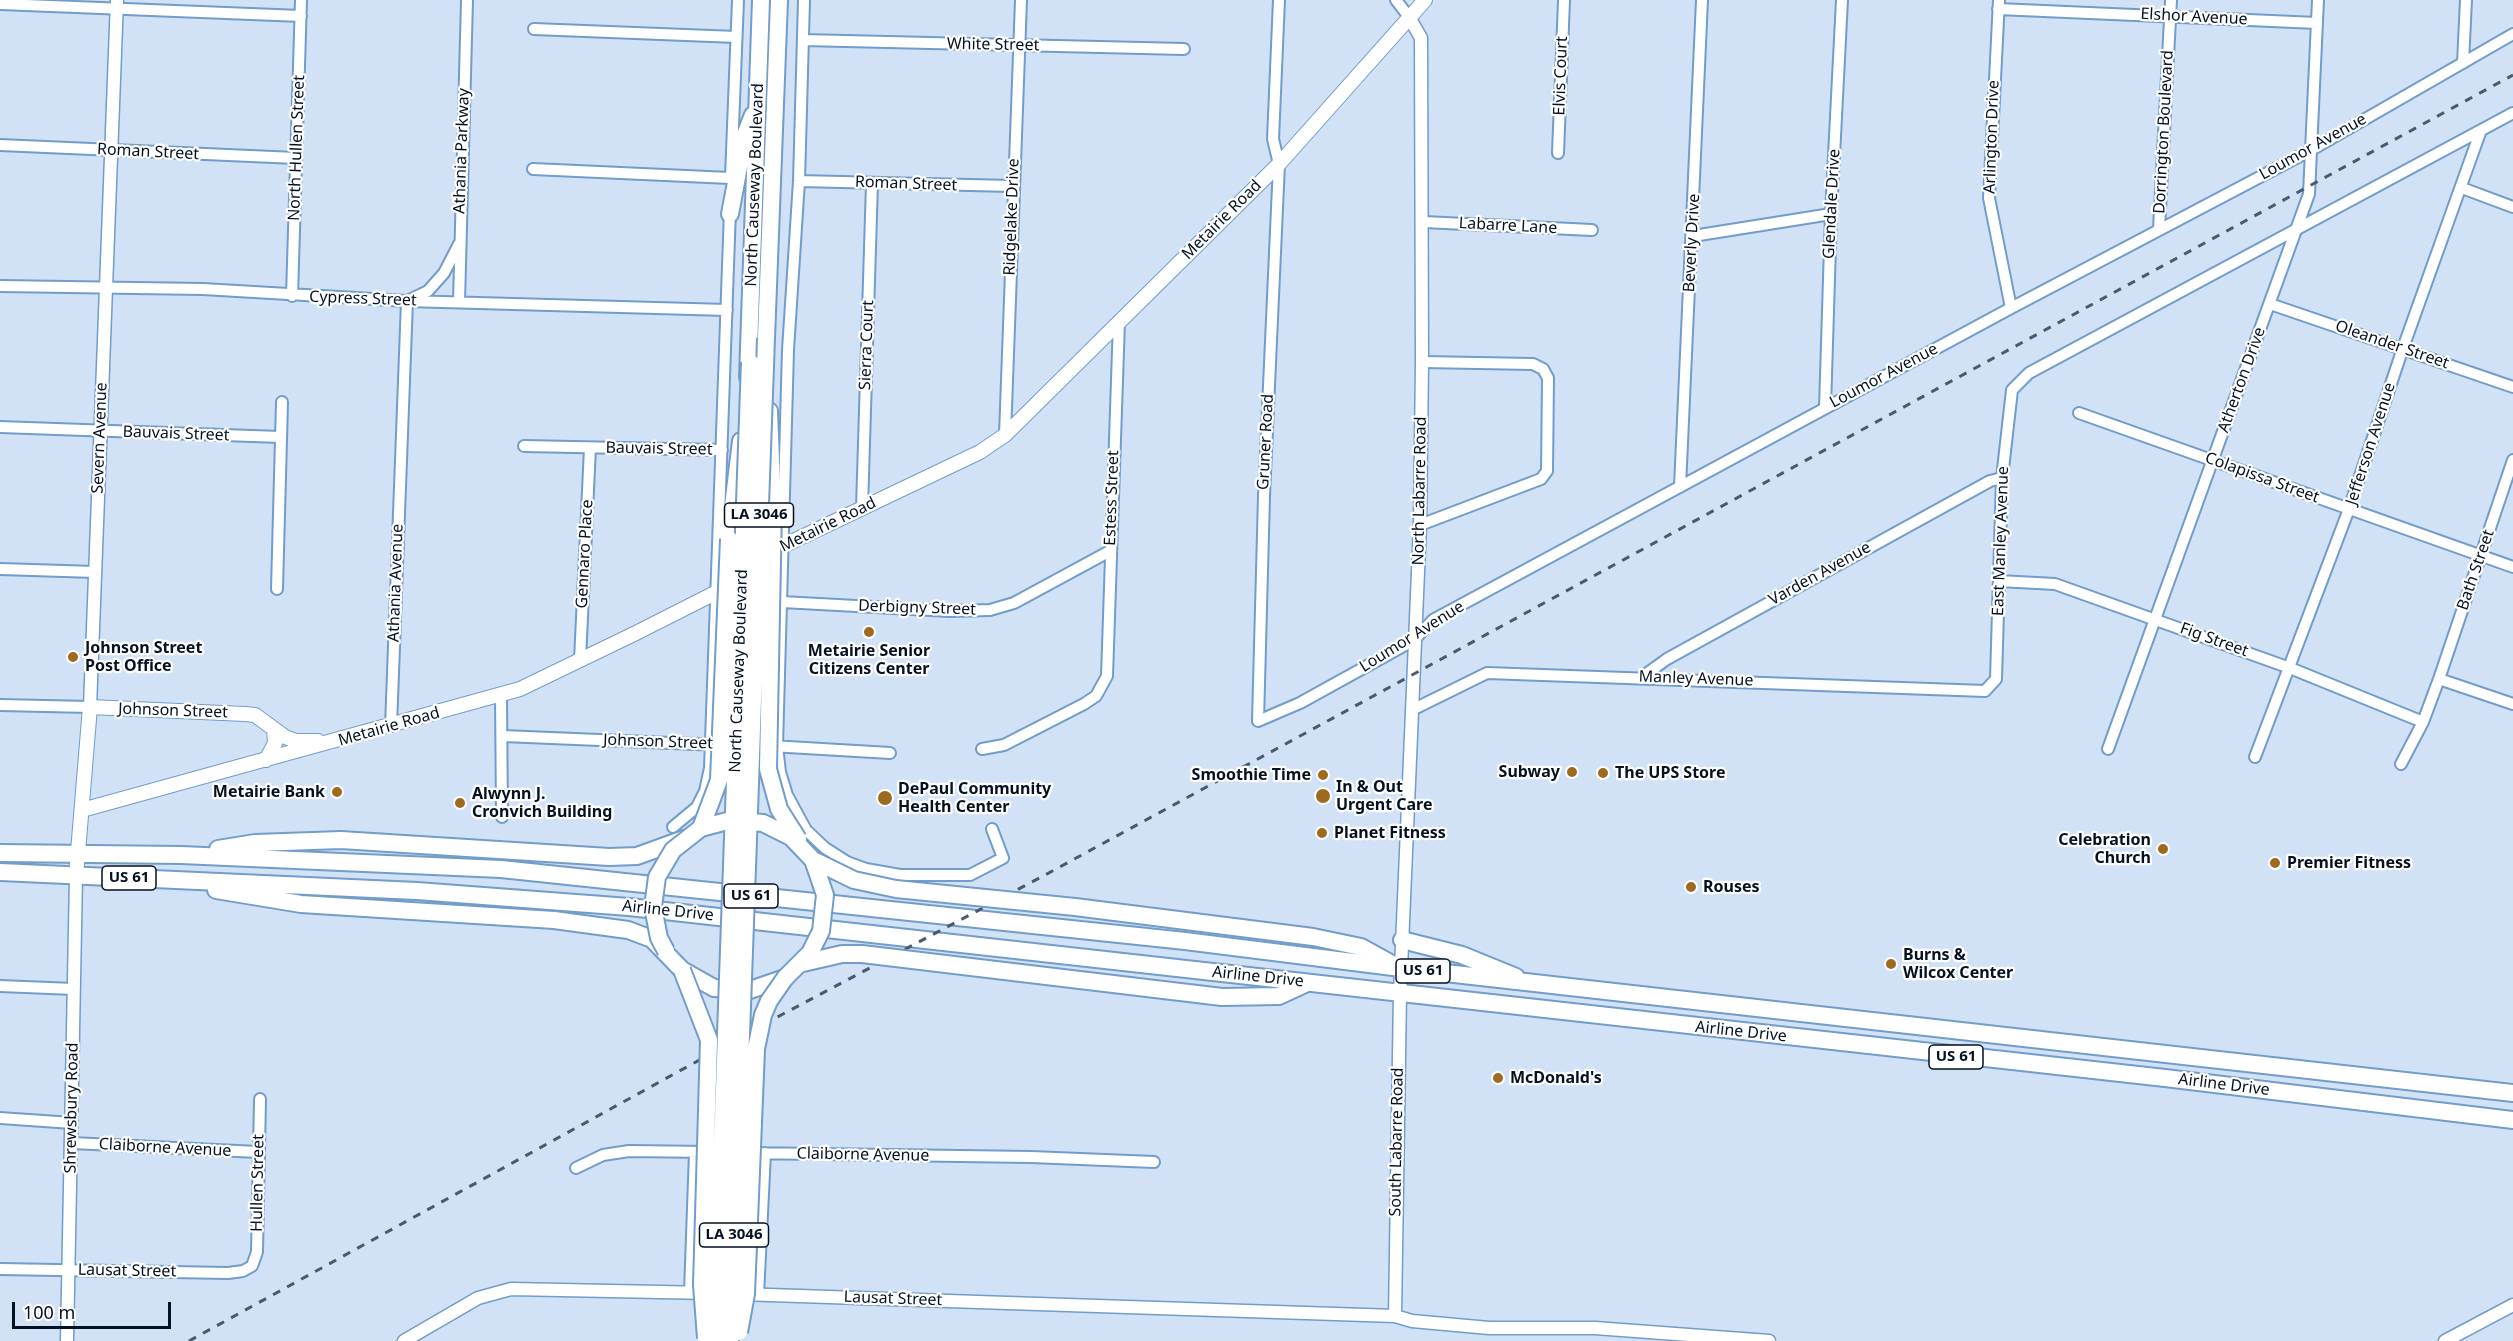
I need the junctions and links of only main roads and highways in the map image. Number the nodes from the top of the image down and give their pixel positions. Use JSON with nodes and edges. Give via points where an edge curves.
{"nodes":[{"id":1,"x":761,"y":0,"type":"edge"},
{"id":2,"x":779,"y":0,"type":"edge"},
{"id":3,"x":1425,"y":0,"type":"edge"},
{"id":4,"x":758,"y":100,"type":"junction"},
{"id":5,"x":730,"y":214,"type":"road end"},
{"id":6,"x":758,"y":338,"type":"junction"},
{"id":7,"x":758,"y":362,"type":"junction"},
{"id":8,"x":90,"y":707,"type":"joint"},
{"id":9,"x":274,"y":729,"type":"junction"},
{"id":10,"x":338,"y":741,"type":"junction"},
{"id":11,"x":266,"y":760,"type":"junction"},
{"id":12,"x":82,"y":810,"type":"junction"},
{"id":13,"x":701,"y":828,"type":"junction"},
{"id":14,"x":678,"y":833,"type":"junction"},
{"id":15,"x":0,"y":853,"type":"edge"},
{"id":16,"x":808,"y":854,"type":"junction"},
{"id":17,"x":79,"y":855,"type":"junction"},
{"id":18,"x":181,"y":855,"type":"junction"},
{"id":19,"x":0,"y":872,"type":"edge"},
{"id":20,"x":76,"y":876,"type":"junction"},
{"id":21,"x":181,"y":880,"type":"junction"},
{"id":22,"x":1402,"y":940,"type":"road end"},
{"id":23,"x":666,"y":951,"type":"junction"},
{"id":24,"x":803,"y":963,"type":"junction"},
{"id":25,"x":1401,"y":968,"type":"junction"},
{"id":26,"x":682,"y":970,"type":"junction"},
{"id":27,"x":785,"y":978,"type":"junction"},
{"id":28,"x":1525,"y":982,"type":"junction"},
{"id":29,"x":1307,"y":983,"type":"junction"},
{"id":30,"x":1733,"y":1005,"type":"junction"},
{"id":31,"x":1654,"y":1022,"type":"junction"},
{"id":32,"x":2094,"y":1044,"type":"junction"},
{"id":33,"x":2090,"y":1070,"type":"junction"},
{"id":34,"x":2513,"y":1093,"type":"edge"},
{"id":35,"x":2513,"y":1120,"type":"edge"},
{"id":36,"x":706,"y":1341,"type":"edge"},
{"id":37,"x":715,"y":1341,"type":"edge"},
{"id":38,"x":730,"y":1341,"type":"edge"},
{"id":39,"x":738,"y":1341,"type":"edge"}],
"edges":[{"from":1,"to":4,"type":"highway","name":"North Causeway Boulevard"},
{"from":2,"to":6,"type":"highway","name":"North Causeway Boulevard"},
{"from":3,"to":10,"type":"main road","name":"Metairie Road","via":[[1279,164],[1005,435],[981,452],[784,545],[717,592],[580,660],[501,695]]},
{"from":4,"to":5,"type":"highway","via":[[745,135]]},
{"from":4,"to":6,"type":"highway","name":"North Causeway Boulevard"},
{"from":6,"to":7,"type":"highway","name":"North Causeway Boulevard"},
{"from":7,"to":13,"type":"highway","bridge":true,"via":[[729,539],[719,780]]},
{"from":7,"to":16,"type":"highway","bridge":true,"via":[[773,509],[768,769],[779,809]]},
{"from":7,"to":37,"type":"highway","name":"North Causeway Boulevard","bridge":true},
{"from":7,"to":38,"type":"highway","name":"North Causeway Boulevard","number":"LA 3046","bridge":true},
{"from":8,"to":9,"type":"main road","name":"Johnson Street","via":[[255,715]]},
{"from":8,"to":12,"type":"main road","name":"Severn Avenue"},
{"from":9,"to":10,"type":"main road","name":"Johnson Street","via":[[296,741]]},
{"from":9,"to":11,"type":"main road","via":[[275,743]]},
{"from":10,"to":11,"type":"main road","name":"Metairie Road"},
{"from":11,"to":12,"type":"main road","name":"Metairie Road"},
{"from":12,"to":17,"type":"main road","name":"Severn Avenue"},
{"from":13,"to":14,"type":"highway","bridge":true},
{"from":13,"to":16,"type":"highway","bridge":true,"via":[[747,820],[778,829]]},
{"from":14,"to":18,"type":"highway","via":[[637,856],[362,840],[255,843]]},
{"from":14,"to":23,"type":"highway","bridge":true,"via":[[654,892],[654,923]]},
{"from":15,"to":17,"type":"highway","name":"Airline Drive","number":"US 61"},
{"from":16,"to":24,"type":"highway","bridge":true,"via":[[822,883],[825,907],[817,943]]},
{"from":16,"to":25,"type":"highway","bridge":true,"via":[[854,880],[896,890],[1075,907],[1313,937],[1361,947]]},
{"from":17,"to":18,"type":"highway","name":"Airline Drive","number":"US 61"},
{"from":17,"to":20,"type":"main road","name":"Severn Avenue"},
{"from":18,"to":25,"type":"highway","name":"Airline Drive","number":"US 61","via":[[501,869],[1185,941]]},
{"from":19,"to":20,"type":"highway","name":"Airline Drive","number":"US 61"},
{"from":20,"to":21,"type":"highway","name":"Airline Drive","number":"US 61"},
{"from":21,"to":23,"type":"highway","via":[[238,895],[339,907],[554,920],[628,930],[652,939]]},
{"from":21,"to":29,"type":"highway","name":"Airline Drive","number":"US 61","via":[[417,891],[629,907]]},
{"from":22,"to":28,"type":"highway","via":[[1462,955]]},
{"from":23,"to":26,"type":"highway"},
{"from":24,"to":27,"type":"highway","bridge":true},
{"from":24,"to":29,"type":"highway","bridge":true,"via":[[842,954],[862,954],[1222,997],[1279,996]]},
{"from":25,"to":28,"type":"highway","name":"Airline Drive","number":"US 61"},
{"from":26,"to":27,"type":"highway","bridge":true,"via":[[714,988],[732,991],[759,988]]},
{"from":26,"to":36,"type":"highway","bridge":true,"via":[[709,1040],[702,1285]]},
{"from":27,"to":39,"type":"highway","bridge":true,"via":[[763,1015],[756,1049],[746,1294]]},
{"from":28,"to":30,"type":"highway","name":"Airline Drive","number":"US 61"},
{"from":29,"to":31,"type":"highway","name":"Airline Drive","number":"US 61"},
{"from":30,"to":31,"type":"highway","via":[[1731,1016],[1719,1022]]},
{"from":30,"to":32,"type":"highway","name":"Airline Drive","number":"US 61"},
{"from":31,"to":33,"type":"highway","name":"Airline Drive","number":"US 61"},
{"from":32,"to":33,"type":"highway"},
{"from":32,"to":34,"type":"highway","name":"Airline Drive","number":"US 61"},
{"from":33,"to":35,"type":"highway","name":"Airline Drive","number":"US 61"}]}
